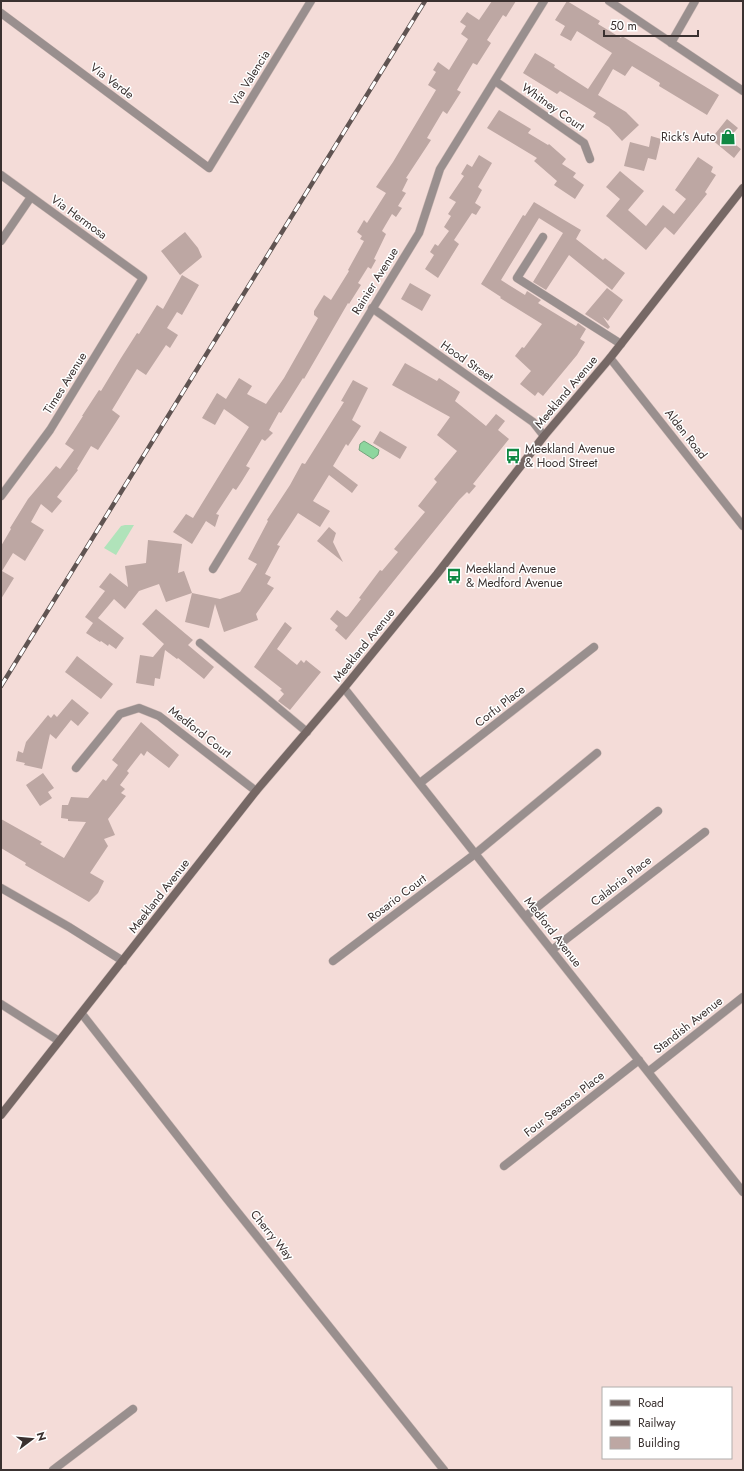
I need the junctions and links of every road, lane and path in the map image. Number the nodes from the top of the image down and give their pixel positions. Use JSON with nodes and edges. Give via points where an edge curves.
{"nodes":[{"id":1,"x":311,"y":1,"type":"edge"},
{"id":2,"x":544,"y":1,"type":"edge"},
{"id":3,"x":610,"y":1,"type":"edge"},
{"id":4,"x":695,"y":1,"type":"edge"},
{"id":5,"x":1,"y":13,"type":"edge"},
{"id":6,"x":671,"y":42,"type":"junction"},
{"id":7,"x":495,"y":81,"type":"junction"},
{"id":8,"x":743,"y":91,"type":"edge"},
{"id":9,"x":590,"y":159,"type":"dead end"},
{"id":10,"x":209,"y":168,"type":"joint"},
{"id":11,"x":1,"y":175,"type":"edge"},
{"id":12,"x":743,"y":188,"type":"edge"},
{"id":13,"x":31,"y":197,"type":"junction"},
{"id":14,"x":543,"y":237,"type":"dead end"},
{"id":15,"x":1,"y":241,"type":"edge"},
{"id":16,"x":144,"y":278,"type":"joint"},
{"id":17,"x":372,"y":308,"type":"junction"},
{"id":18,"x":621,"y":344,"type":"junction"},
{"id":19,"x":610,"y":358,"type":"junction"},
{"id":20,"x":544,"y":436,"type":"junction"},
{"id":21,"x":1,"y":496,"type":"edge"},
{"id":22,"x":743,"y":526,"type":"edge"},
{"id":23,"x":213,"y":569,"type":"dead end"},
{"id":24,"x":200,"y":643,"type":"dead end"},
{"id":25,"x":594,"y":647,"type":"dead end"},
{"id":26,"x":344,"y":688,"type":"junction"},
{"id":27,"x":307,"y":732,"type":"junction"},
{"id":28,"x":597,"y":753,"type":"dead end"},
{"id":29,"x":76,"y":768,"type":"dead end"},
{"id":30,"x":420,"y":783,"type":"junction"},
{"id":31,"x":256,"y":791,"type":"junction"},
{"id":32,"x":658,"y":811,"type":"dead end"},
{"id":33,"x":705,"y":832,"type":"dead end"},
{"id":34,"x":475,"y":854,"type":"junction"},
{"id":35,"x":1,"y":888,"type":"edge"},
{"id":36,"x":526,"y":916,"type":"junction"},
{"id":37,"x":552,"y":950,"type":"junction"},
{"id":38,"x":123,"y":961,"type":"junction"},
{"id":39,"x":333,"y":961,"type":"dead end"},
{"id":40,"x":743,"y":997,"type":"edge"},
{"id":41,"x":1,"y":1004,"type":"edge"},
{"id":42,"x":82,"y":1014,"type":"junction"},
{"id":43,"x":60,"y":1041,"type":"junction"},
{"id":44,"x":638,"y":1060,"type":"junction"},
{"id":45,"x":648,"y":1072,"type":"junction"},
{"id":46,"x":1,"y":1115,"type":"edge"},
{"id":47,"x":504,"y":1166,"type":"dead end"},
{"id":48,"x":743,"y":1192,"type":"edge"},
{"id":49,"x":133,"y":1409,"type":"dead end"},
{"id":50,"x":53,"y":1470,"type":"edge"},
{"id":51,"x":444,"y":1470,"type":"edge"}],
"edges":[{"from":1,"to":10,"type":"street","name":"Via Valencia"},
{"from":2,"to":7,"type":"street","name":"Rainier Avenue"},
{"from":3,"to":6,"type":"street"},
{"from":4,"to":6,"type":"street"},
{"from":5,"to":10,"type":"street","name":"Via Verde"},
{"from":6,"to":8,"type":"street"},
{"from":7,"to":9,"type":"street","name":"Whitney Court","via":[[584,143]]},
{"from":7,"to":17,"type":"street","name":"Rainier Avenue","via":[[440,169],[420,232]]},
{"from":11,"to":13,"type":"street","name":"Via Hermosa"},
{"from":12,"to":18,"type":"main road","name":"Meekland Avenue"},
{"from":13,"to":15,"type":"street"},
{"from":13,"to":16,"type":"street","name":"Via Hermosa"},
{"from":14,"to":18,"type":"street","via":[[517,278]]},
{"from":16,"to":21,"type":"street","name":"Times Avenue","via":[[50,430]]},
{"from":17,"to":20,"type":"street","name":"Hood Street","via":[[533,422]]},
{"from":17,"to":23,"type":"street","name":"Rainier Avenue"},
{"from":18,"to":19,"type":"main road","name":"Meekland Avenue"},
{"from":19,"to":20,"type":"main road","name":"Meekland Avenue"},
{"from":19,"to":22,"type":"street","name":"Alden Road"},
{"from":20,"to":26,"type":"main road","name":"Meekland Avenue"},
{"from":24,"to":27,"type":"street"},
{"from":25,"to":30,"type":"street","name":"Corfu Place"},
{"from":26,"to":27,"type":"main road","name":"Meekland Avenue"},
{"from":26,"to":30,"type":"street","name":"Medford Avenue"},
{"from":27,"to":31,"type":"main road","name":"Meekland Avenue"},
{"from":28,"to":34,"type":"street","name":"Rosario Court"},
{"from":29,"to":31,"type":"street","name":"Medford Court","via":[[120,714],[139,708],[159,716]]},
{"from":30,"to":34,"type":"street","name":"Medford Avenue"},
{"from":31,"to":38,"type":"main road","name":"Meekland Avenue"},
{"from":32,"to":36,"type":"street"},
{"from":33,"to":37,"type":"street","name":"Calabria Place"},
{"from":34,"to":36,"type":"street","name":"Medford Avenue"},
{"from":34,"to":39,"type":"street","name":"Rosario Court"},
{"from":35,"to":38,"type":"street"},
{"from":36,"to":37,"type":"street","name":"Medford Avenue"},
{"from":37,"to":44,"type":"street","name":"Medford Avenue"},
{"from":38,"to":42,"type":"main road","name":"Meekland Avenue"},
{"from":40,"to":45,"type":"street","name":"Standish Avenue"},
{"from":41,"to":43,"type":"street"},
{"from":42,"to":43,"type":"main road","name":"Meekland Avenue"},
{"from":42,"to":51,"type":"street","name":"Cherry Way"},
{"from":43,"to":46,"type":"main road","name":"Meekland Avenue"},
{"from":44,"to":45,"type":"street","name":"Medford Avenue"},
{"from":44,"to":47,"type":"street","name":"Four Seasons Place"},
{"from":45,"to":48,"type":"street","name":"Medford Avenue"},
{"from":49,"to":50,"type":"street"}]}
